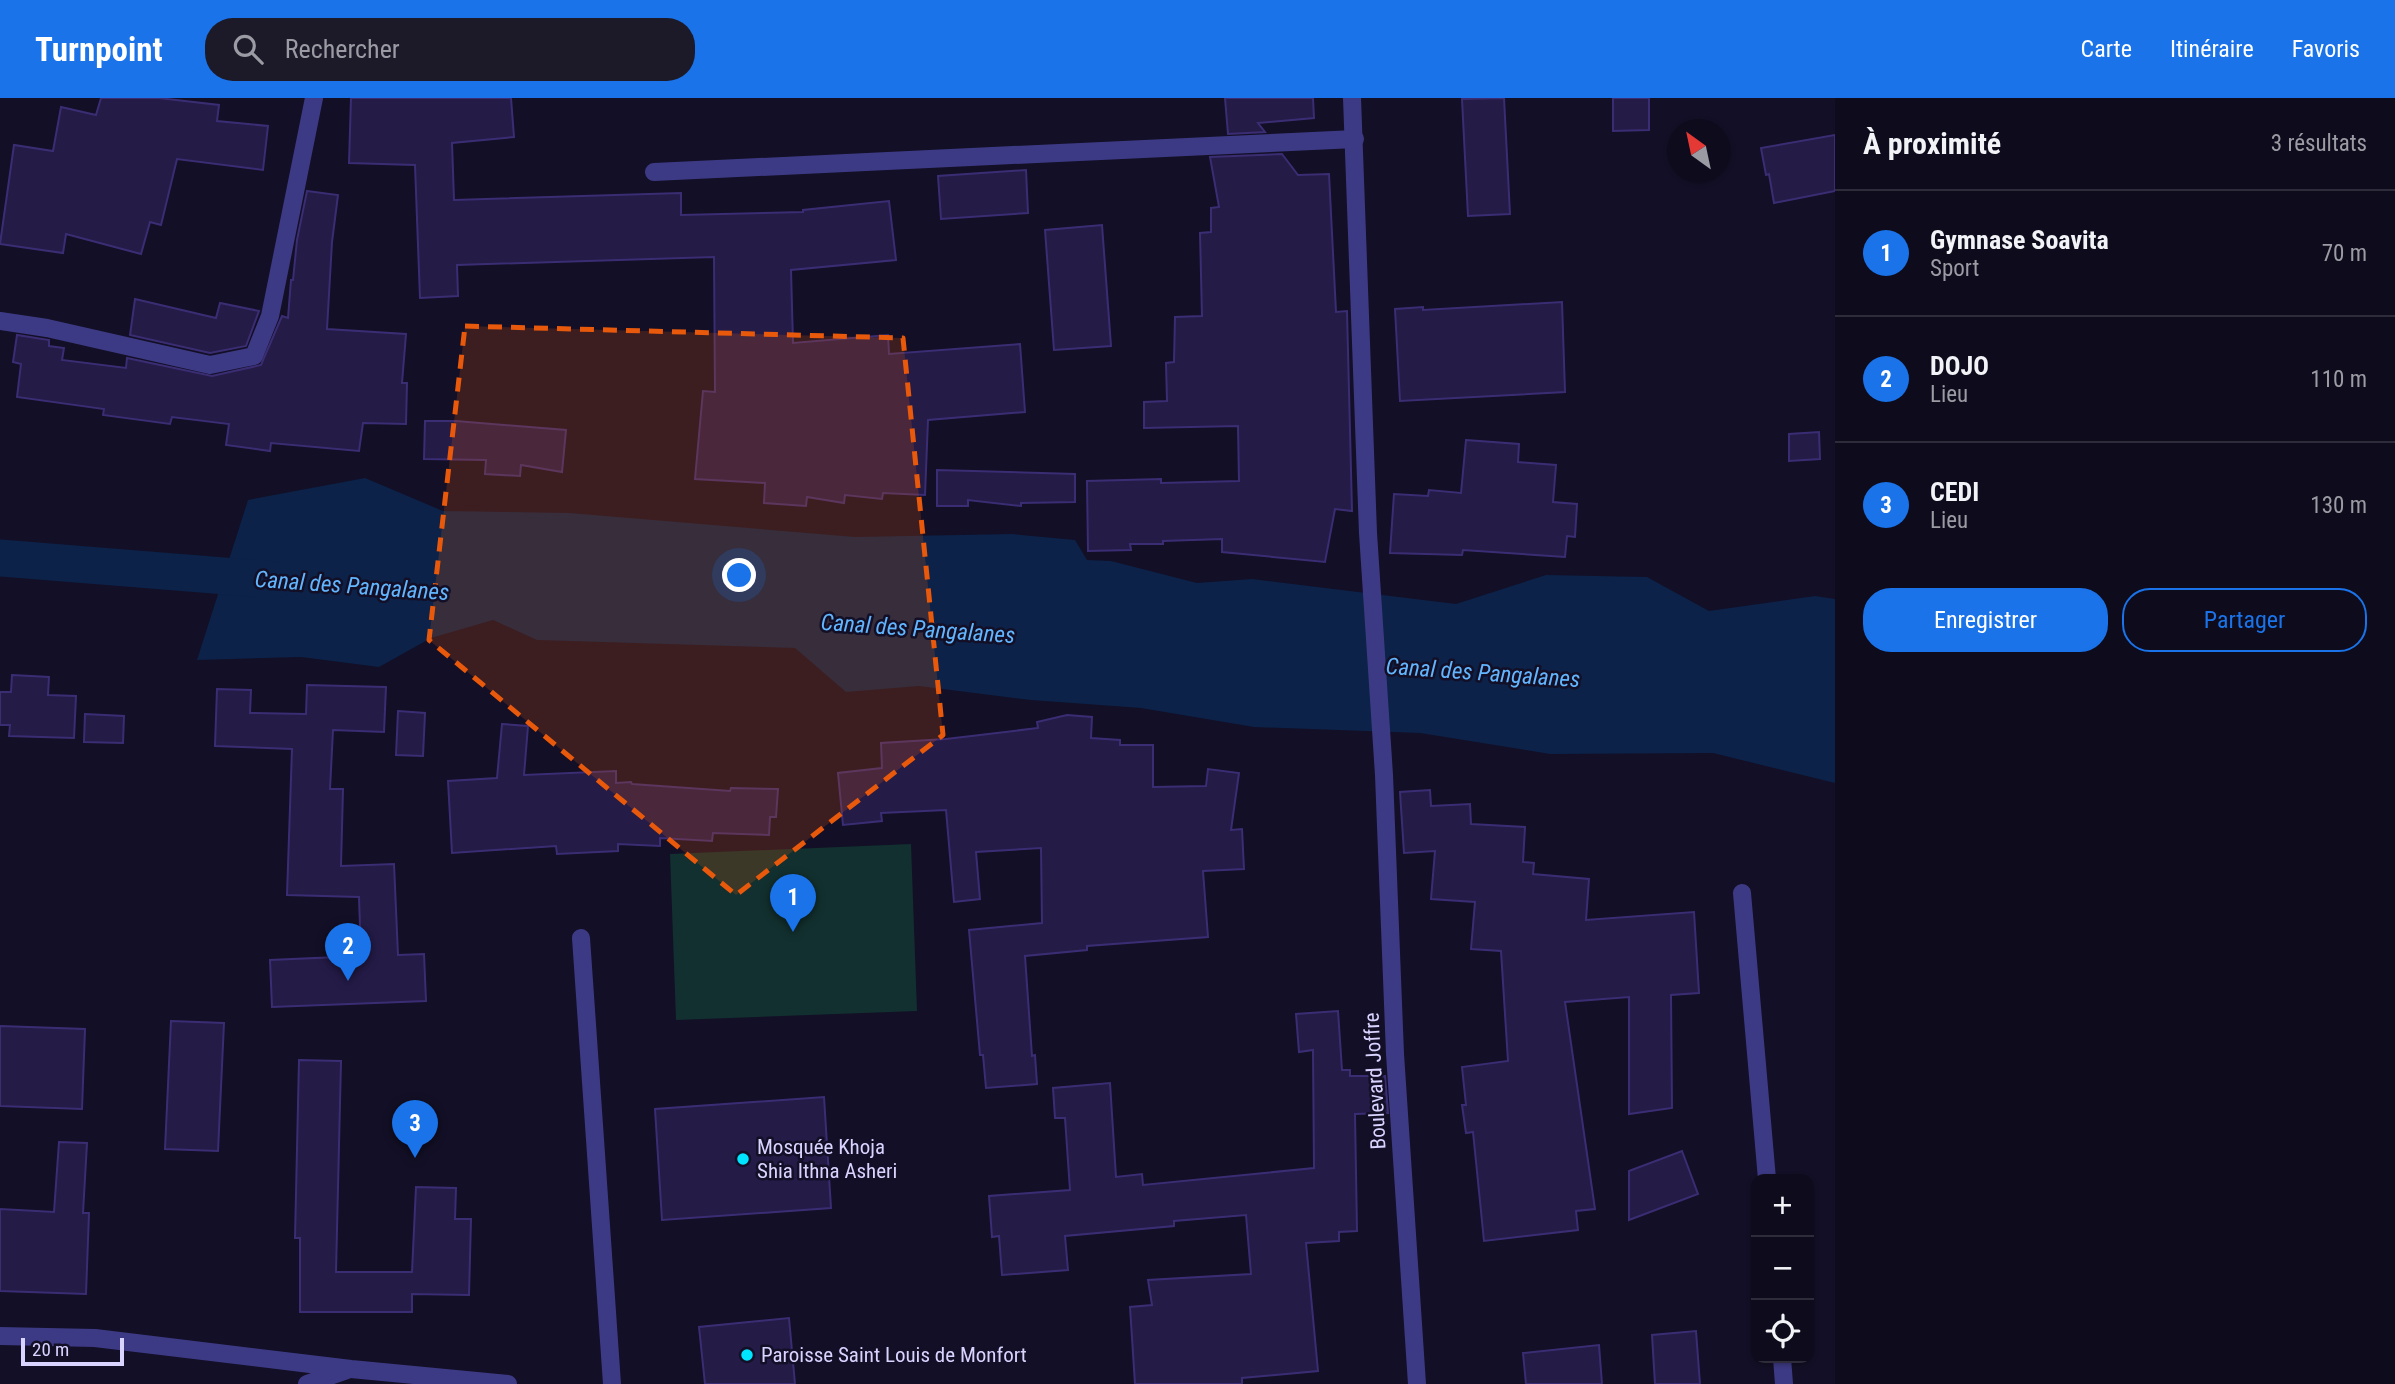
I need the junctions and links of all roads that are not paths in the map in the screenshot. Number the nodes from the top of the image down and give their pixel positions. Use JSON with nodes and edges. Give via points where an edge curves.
{"nodes":[{"id":1,"x":314,"y":98,"type":"edge"},
{"id":2,"x":1352,"y":98,"type":"edge"},
{"id":3,"x":1355,"y":139,"type":"junction"},
{"id":4,"x":654,"y":172,"type":"dead end"},
{"id":5,"x":0,"y":321,"type":"edge"},
{"id":6,"x":1742,"y":893,"type":"dead end"},
{"id":7,"x":581,"y":938,"type":"dead end"},
{"id":8,"x":1767,"y":1174,"type":"edge"},
{"id":9,"x":0,"y":1336,"type":"edge"},
{"id":10,"x":1782,"y":1363,"type":"edge"},
{"id":11,"x":351,"y":1369,"type":"junction"},
{"id":12,"x":307,"y":1384,"type":"edge"},
{"id":13,"x":508,"y":1384,"type":"edge"},
{"id":14,"x":612,"y":1384,"type":"edge"},
{"id":15,"x":1416,"y":1384,"type":"edge"},
{"id":16,"x":1784,"y":1384,"type":"edge"}],
"edges":[{"from":1,"to":5,"type":"street","via":[[270,316],[254,356],[210,365]]},
{"from":2,"to":3,"type":"street","name":"Boulevard Joffre"},
{"from":3,"to":4,"type":"street"},
{"from":3,"to":15,"type":"street","name":"Boulevard Joffre","via":[[1368,533]]},
{"from":6,"to":8,"type":"street"},
{"from":7,"to":14,"type":"street"},
{"from":9,"to":11,"type":"street","via":[[94,1338]]},
{"from":10,"to":16,"type":"street"},
{"from":11,"to":12,"type":"street"},
{"from":11,"to":13,"type":"street"}]}
